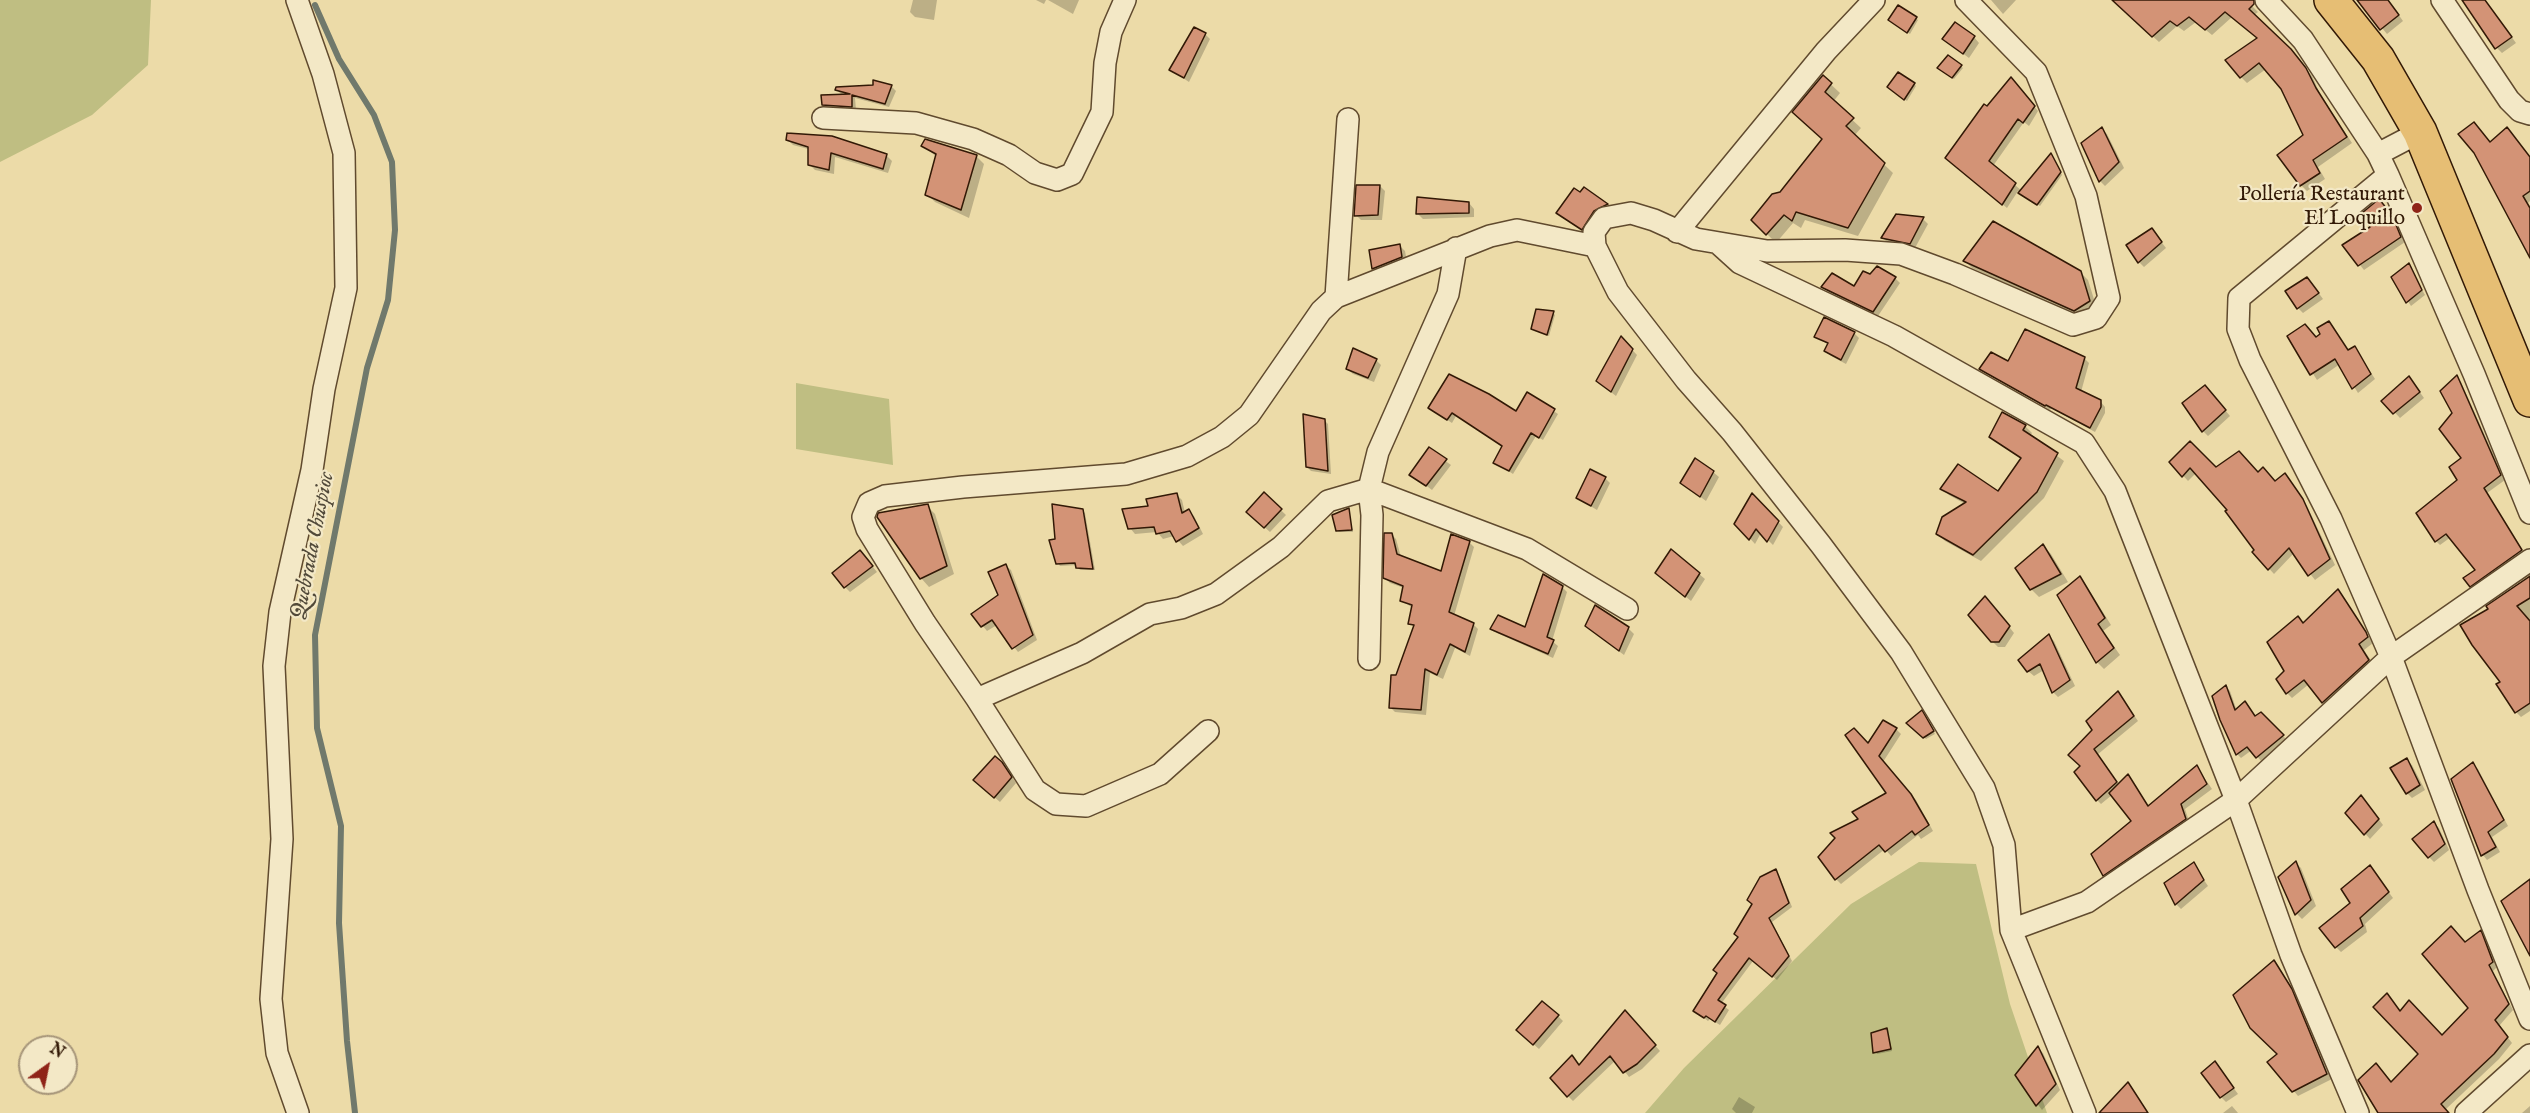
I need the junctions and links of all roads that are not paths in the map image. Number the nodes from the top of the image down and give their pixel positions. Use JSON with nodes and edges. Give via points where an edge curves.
{"nodes":[{"id":1,"x":297,"y":0,"type":"edge"},
{"id":2,"x":1125,"y":0,"type":"edge"},
{"id":3,"x":1874,"y":0,"type":"edge"},
{"id":4,"x":1966,"y":0,"type":"edge"},
{"id":5,"x":2266,"y":0,"type":"edge"},
{"id":6,"x":2331,"y":0,"type":"edge"},
{"id":7,"x":2442,"y":0,"type":"edge"},
{"id":8,"x":2530,"y":114,"type":"edge"},
{"id":9,"x":823,"y":118,"type":"dead end"},
{"id":10,"x":1348,"y":119,"type":"dead end"},
{"id":11,"x":2421,"y":132,"type":"junction"},
{"id":12,"x":2378,"y":154,"type":"junction"},
{"id":13,"x":2388,"y":175,"type":"junction"},
{"id":14,"x":1677,"y":232,"type":"junction"},
{"id":15,"x":1718,"y":244,"type":"junction"},
{"id":16,"x":1595,"y":246,"type":"junction"},
{"id":17,"x":1456,"y":248,"type":"junction"},
{"id":18,"x":1336,"y":297,"type":"junction"},
{"id":19,"x":2530,"y":400,"type":"edge"},
{"id":20,"x":1369,"y":489,"type":"junction"},
{"id":21,"x":2530,"y":513,"type":"edge"},
{"id":22,"x":2530,"y":560,"type":"edge"},
{"id":23,"x":1627,"y":609,"type":"dead end"},
{"id":24,"x":2391,"y":657,"type":"junction"},
{"id":25,"x":1369,"y":659,"type":"dead end"},
{"id":26,"x":977,"y":699,"type":"junction"},
{"id":27,"x":1208,"y":731,"type":"dead end"},
{"id":28,"x":2236,"y":800,"type":"junction"},
{"id":29,"x":2011,"y":930,"type":"junction"},
{"id":30,"x":2530,"y":1019,"type":"edge"},
{"id":31,"x":2530,"y":1055,"type":"edge"},
{"id":32,"x":298,"y":1113,"type":"edge"},
{"id":33,"x":2085,"y":1113,"type":"edge"},
{"id":34,"x":2358,"y":1113,"type":"edge"},
{"id":35,"x":2466,"y":1113,"type":"edge"}],
"edges":[{"from":1,"to":32,"type":"street","via":[[344,153],[346,288],[324,389],[312,470],[280,612],[274,666],[282,839],[271,999],[277,1053]]},
{"from":2,"to":9,"type":"street","via":[[1111,32],[1102,112],[1072,174],[1057,180],[1035,173],[1009,155],[973,139],[916,123]]},
{"from":3,"to":14,"type":"street","via":[[1826,51]]},
{"from":4,"to":15,"type":"street","via":[[2036,72],[2086,196],[2109,298],[2096,318],[2073,325],[1901,254],[1767,251]]},
{"from":5,"to":12,"type":"street","via":[[2303,40]]},
{"from":6,"to":11,"type":"highway","via":[[2378,58]]},
{"from":7,"to":8,"type":"street","via":[[2509,100],[2520,111]]},
{"from":10,"to":18,"type":"street"},
{"from":11,"to":12,"type":"street"},
{"from":11,"to":19,"type":"highway"},
{"from":12,"to":13,"type":"street"},
{"from":13,"to":21,"type":"street"},
{"from":13,"to":24,"type":"street","via":[[2239,298],[2238,329],[2331,519]]},
{"from":14,"to":15,"type":"street"},
{"from":14,"to":16,"type":"street","via":[[1631,213],[1604,218],[1594,232]]},
{"from":15,"to":28,"type":"street","via":[[1740,263],[1894,336],[2084,444],[2115,491]]},
{"from":16,"to":17,"type":"street","via":[[1517,230]]},
{"from":16,"to":29,"type":"street","via":[[1618,292],[1760,466],[1901,652],[1984,788],[2004,845]]},
{"from":17,"to":18,"type":"street"},
{"from":17,"to":20,"type":"street","via":[[1448,294],[1378,452]]},
{"from":18,"to":26,"type":"street","via":[[1315,318],[1249,415],[1222,437],[1187,456],[1126,474],[963,487],[885,496],[869,503],[863,517],[867,528]]},
{"from":20,"to":23,"type":"street","via":[[1527,549]]},
{"from":20,"to":25,"type":"street"},
{"from":20,"to":26,"type":"street","via":[[1328,501],[1281,547],[1216,594],[1181,608],[1150,614],[1082,653]]},
{"from":22,"to":24,"type":"street"},
{"from":24,"to":28,"type":"street"},
{"from":24,"to":30,"type":"street"},
{"from":26,"to":27,"type":"street","via":[[1035,790],[1056,804],[1086,806],[1160,774]]},
{"from":28,"to":29,"type":"street","via":[[2087,902]]},
{"from":28,"to":34,"type":"street","via":[[2291,955]]},
{"from":29,"to":33,"type":"street"},
{"from":31,"to":35,"type":"street"}]}
